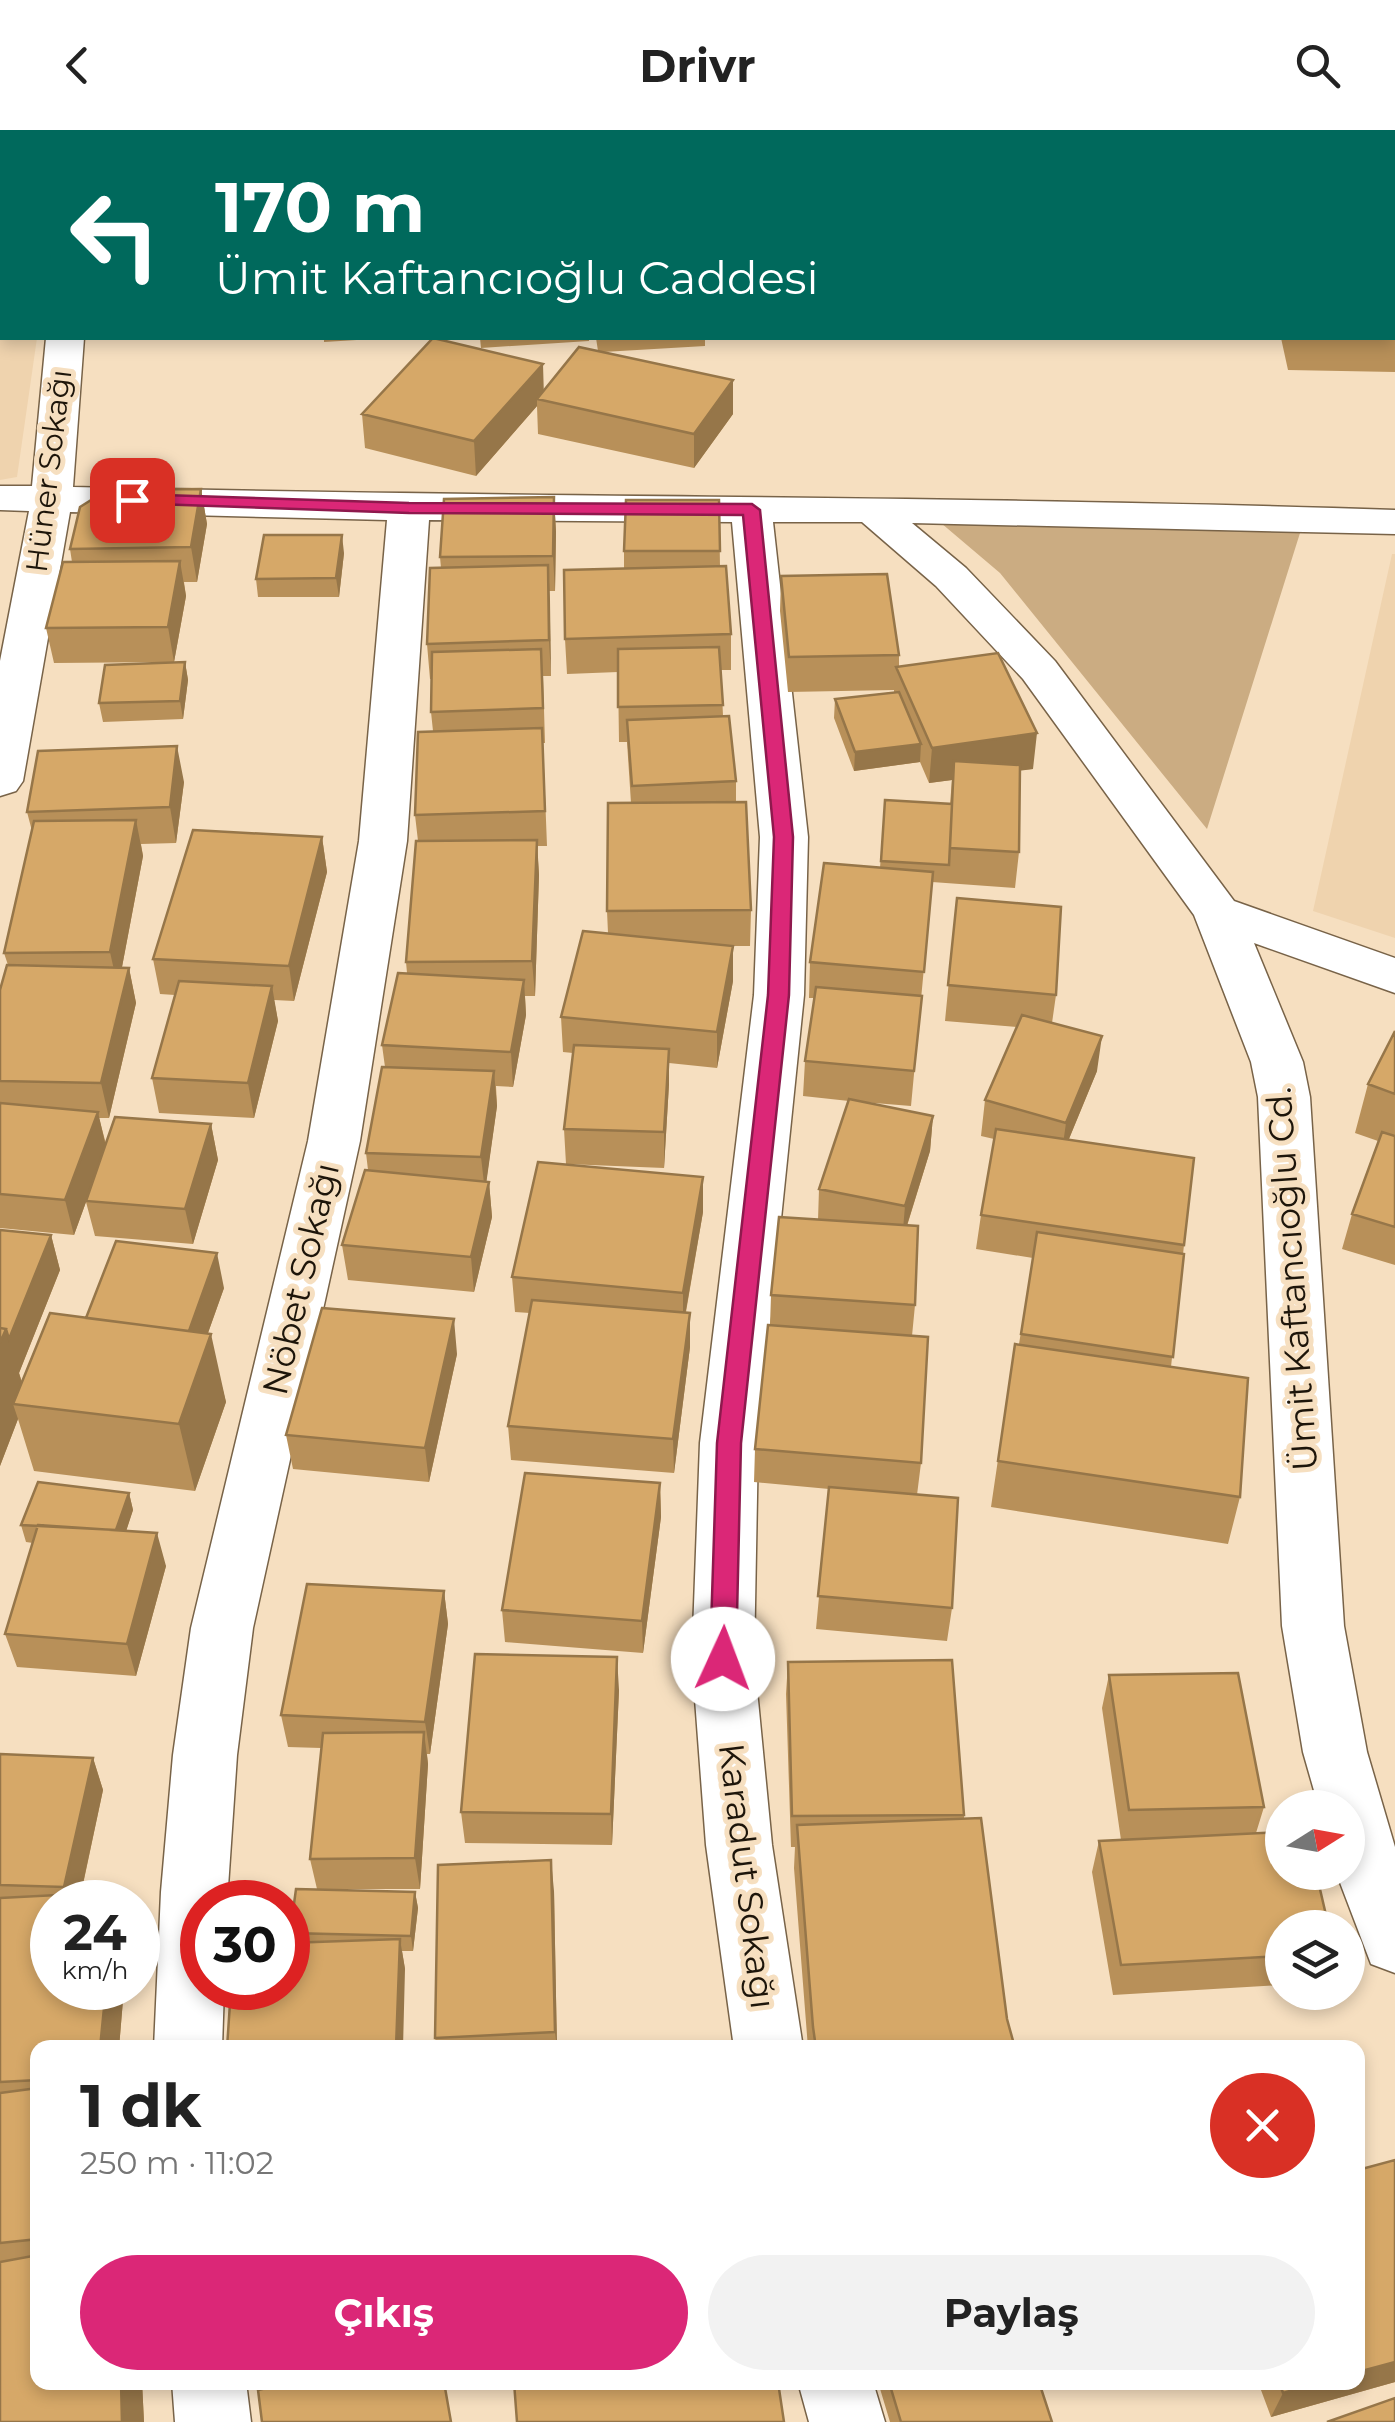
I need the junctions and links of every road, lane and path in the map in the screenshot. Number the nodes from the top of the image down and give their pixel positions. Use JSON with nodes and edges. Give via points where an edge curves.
{"nodes":[{"id":1,"x":65,"y":340,"type":"edge"},
{"id":2,"x":52,"y":497,"type":"junction"},
{"id":3,"x":0,"y":498,"type":"edge"},
{"id":4,"x":409,"y":508,"type":"junction"},
{"id":5,"x":870,"y":508,"type":"junction"},
{"id":6,"x":752,"y":510,"type":"junction"},
{"id":7,"x":1395,"y":522,"type":"edge"},
{"id":8,"x":0,"y":781,"type":"edge"},
{"id":9,"x":1217,"y":912,"type":"junction"},
{"id":10,"x":1395,"y":976,"type":"edge"},
{"id":11,"x":1395,"y":1942,"type":"edge"},
{"id":12,"x":188,"y":2040,"type":"edge"},
{"id":13,"x":768,"y":2040,"type":"edge"},
{"id":14,"x":210,"y":2390,"type":"edge"},
{"id":15,"x":837,"y":2390,"type":"edge"},
{"id":16,"x":212,"y":2422,"type":"edge"},
{"id":17,"x":847,"y":2422,"type":"edge"}],
"edges":[{"from":1,"to":2,"type":"street","name":"Hüner Sokağı"},
{"from":2,"to":3,"type":"street"},
{"from":2,"to":4,"type":"street"},
{"from":2,"to":8,"type":"street","name":"Hüner Sokağı"},
{"from":4,"to":6,"type":"street"},
{"from":4,"to":12,"type":"street","name":"Nöbet Sokağı","via":[[383,841],[337,1122],[225,1605],[203,1774]]},
{"from":5,"to":6,"type":"street"},
{"from":5,"to":7,"type":"street"},
{"from":5,"to":9,"type":"street","name":"Ümit Kaftancıoğlu Cd.","via":[[951,577],[1039,670]]},
{"from":6,"to":13,"type":"street","name":"Karadut Sokağı","via":[[784,837],[779,995],[729,1443],[723,1659],[739,1845]]},
{"from":9,"to":10,"type":"street"},
{"from":9,"to":11,"type":"street","name":"Ümit Kaftancıoğlu Cd.","via":[[1278,1062],[1313,1626],[1335,1752]]},
{"from":14,"to":16,"type":"street"},
{"from":15,"to":17,"type":"street"}]}
